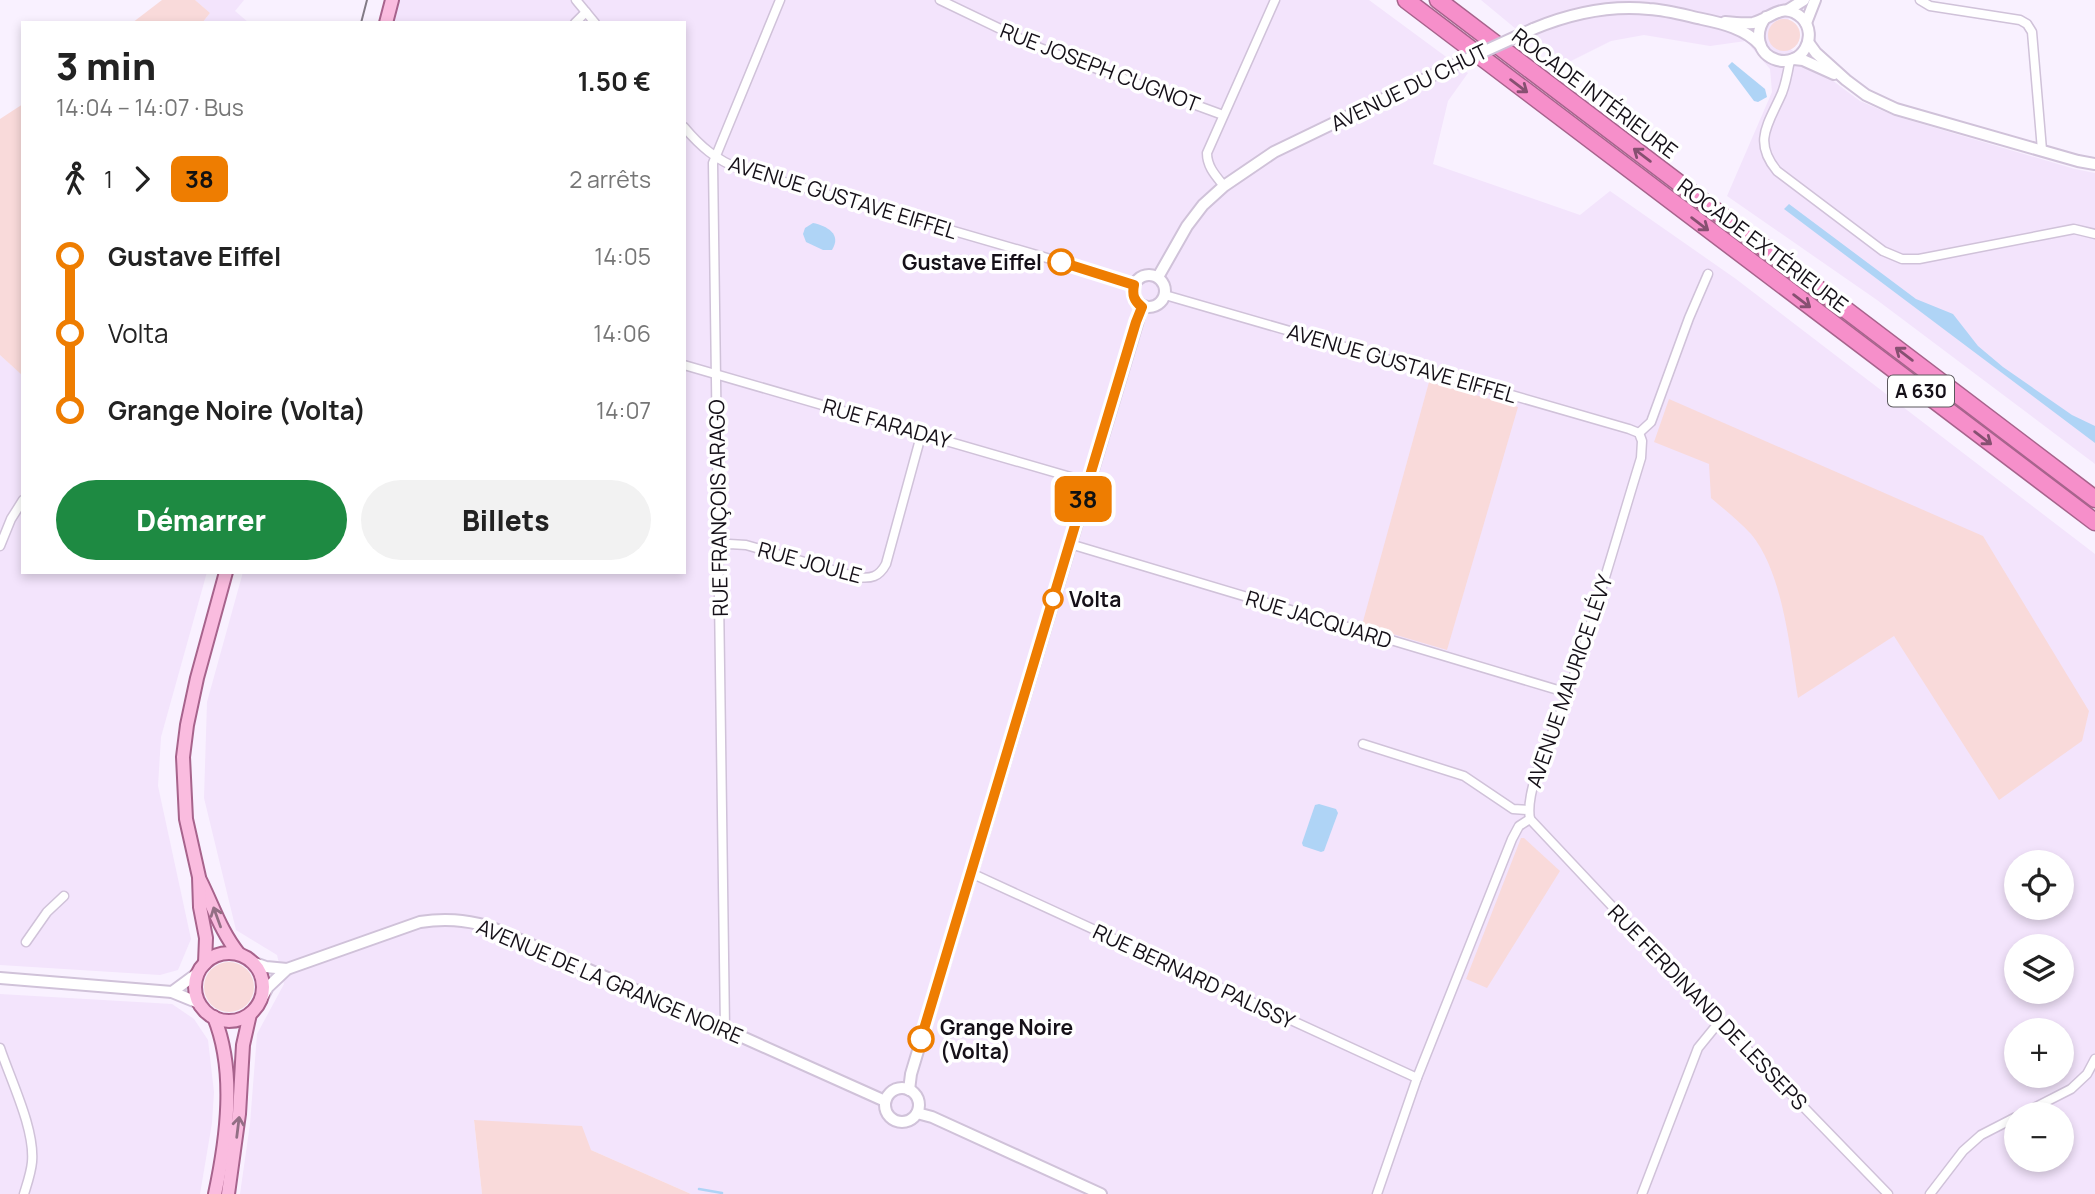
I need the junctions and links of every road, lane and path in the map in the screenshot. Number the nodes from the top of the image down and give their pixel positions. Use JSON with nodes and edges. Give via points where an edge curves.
{"nodes":[{"id":1,"x":383,"y":0,"type":"edge"},
{"id":2,"x":392,"y":0,"type":"edge"},
{"id":3,"x":576,"y":0,"type":"edge"},
{"id":4,"x":780,"y":0,"type":"edge"},
{"id":5,"x":940,"y":0,"type":"edge"},
{"id":6,"x":1275,"y":0,"type":"edge"},
{"id":7,"x":1406,"y":0,"type":"edge"},
{"id":8,"x":1438,"y":0,"type":"edge"},
{"id":9,"x":1804,"y":0,"type":"edge"},
{"id":10,"x":1815,"y":0,"type":"edge"},
{"id":11,"x":1920,"y":0,"type":"edge"},
{"id":12,"x":1788,"y":10,"type":"junction"},
{"id":13,"x":586,"y":12,"type":"junction"},
{"id":14,"x":1766,"y":17,"type":"junction"},
{"id":15,"x":378,"y":21,"type":"edge"},
{"id":16,"x":387,"y":21,"type":"edge"},
{"id":17,"x":577,"y":21,"type":"edge"},
{"id":18,"x":593,"y":21,"type":"edge"},
{"id":19,"x":1716,"y":22,"type":"junction"},
{"id":20,"x":1806,"y":23,"type":"junction"},
{"id":21,"x":1808,"y":42,"type":"junction"},
{"id":22,"x":1760,"y":45,"type":"junction"},
{"id":23,"x":1774,"y":59,"type":"junction"},
{"id":24,"x":1792,"y":60,"type":"junction"},
{"id":25,"x":1786,"y":76,"type":"junction"},
{"id":26,"x":1846,"y":80,"type":"junction"},
{"id":27,"x":1223,"y":115,"type":"junction"},
{"id":28,"x":686,"y":129,"type":"edge"},
{"id":29,"x":2042,"y":150,"type":"junction"},
{"id":30,"x":715,"y":157,"type":"junction"},
{"id":31,"x":2095,"y":164,"type":"edge"},
{"id":32,"x":1224,"y":186,"type":"junction"},
{"id":33,"x":2095,"y":234,"type":"edge"},
{"id":34,"x":1708,"y":274,"type":"dead end"},
{"id":35,"x":1158,"y":278,"type":"junction"},
{"id":36,"x":1134,"y":285,"type":"junction"},
{"id":37,"x":1165,"y":295,"type":"junction"},
{"id":38,"x":1142,"y":307,"type":"junction"},
{"id":39,"x":686,"y":366,"type":"edge"},
{"id":40,"x":716,"y":374,"type":"junction"},
{"id":41,"x":922,"y":432,"type":"junction"},
{"id":42,"x":1639,"y":433,"type":"junction"},
{"id":43,"x":1088,"y":482,"type":"junction"},
{"id":44,"x":2095,"y":499,"type":"edge"},
{"id":45,"x":21,"y":503,"type":"edge"},
{"id":46,"x":2095,"y":523,"type":"edge"},
{"id":47,"x":1070,"y":544,"type":"junction"},
{"id":48,"x":0,"y":546,"type":"edge"},
{"id":49,"x":719,"y":549,"type":"junction"},
{"id":50,"x":225,"y":574,"type":"edge"},
{"id":51,"x":1568,"y":693,"type":"junction"},
{"id":52,"x":1363,"y":744,"type":"dead end"},
{"id":53,"x":1529,"y":814,"type":"junction"},
{"id":54,"x":971,"y":873,"type":"junction"},
{"id":55,"x":199,"y":877,"type":"junction"},
{"id":56,"x":64,"y":896,"type":"dead end"},
{"id":57,"x":26,"y":942,"type":"dead end"},
{"id":58,"x":239,"y":954,"type":"junction"},
{"id":59,"x":252,"y":962,"type":"junction"},
{"id":60,"x":202,"y":967,"type":"junction"},
{"id":61,"x":287,"y":969,"type":"junction"},
{"id":62,"x":0,"y":978,"type":"edge"},
{"id":63,"x":172,"y":992,"type":"junction"},
{"id":64,"x":261,"y":1000,"type":"junction"},
{"id":65,"x":200,"y":1003,"type":"junction"},
{"id":66,"x":250,"y":1014,"type":"junction"},
{"id":67,"x":214,"y":1017,"type":"junction"},
{"id":68,"x":1720,"y":1021,"type":"junction"},
{"id":69,"x":725,"y":1029,"type":"junction"},
{"id":70,"x":0,"y":1048,"type":"edge"},
{"id":71,"x":2095,"y":1059,"type":"edge"},
{"id":72,"x":1417,"y":1078,"type":"junction"},
{"id":73,"x":909,"y":1090,"type":"junction"},
{"id":74,"x":885,"y":1101,"type":"junction"},
{"id":75,"x":2045,"y":1102,"type":"edge"},
{"id":76,"x":917,"y":1113,"type":"junction"},
{"id":77,"x":2004,"y":1123,"type":"edge"},
{"id":78,"x":24,"y":1194,"type":"edge"},
{"id":79,"x":215,"y":1194,"type":"edge"},
{"id":80,"x":228,"y":1194,"type":"edge"},
{"id":81,"x":1101,"y":1194,"type":"edge"},
{"id":82,"x":1377,"y":1194,"type":"edge"},
{"id":83,"x":1642,"y":1194,"type":"edge"},
{"id":84,"x":1888,"y":1194,"type":"edge"},
{"id":85,"x":1930,"y":1194,"type":"edge"}],
"edges":[{"from":1,"to":15,"type":"main road"},
{"from":2,"to":16,"type":"main road"},
{"from":3,"to":13,"type":"street"},
{"from":4,"to":30,"type":"street","name":"RUE FRANÇOIS ARAGO"},
{"from":5,"to":27,"type":"street","name":"RUE JOSEPH CUGNOT","via":[[1040,48]]},
{"from":6,"to":27,"type":"street"},
{"from":7,"to":46,"type":"highway","name":"ROCADE EXTÉRIEURE","number":"A 630","one_way":true},
{"from":44,"to":8,"type":"highway","name":"ROCADE INTÉRIEURE","number":"A 630","one_way":true},
{"from":9,"to":12,"type":"street"},
{"from":10,"to":20,"type":"street"},
{"from":11,"to":29,"type":"street","via":[[1930,6],[2027,24],[2032,32]]},
{"from":12,"to":14,"type":"street"},
{"from":12,"to":20,"type":"street"},
{"from":13,"to":17,"type":"street"},
{"from":13,"to":18,"type":"street"},
{"from":14,"to":19,"type":"street","name":"AVENUE DU CHUT","via":[[1755,22]]},
{"from":14,"to":22,"type":"street","via":[[1759,30]]},
{"from":19,"to":22,"type":"street","name":"AVENUE DU CHUT","via":[[1741,31]]},
{"from":19,"to":32,"type":"street","name":"AVENUE DU CHUT","bridge":true,"via":[[1633,8],[1573,15],[1532,29],[1274,152]]},
{"from":20,"to":21,"type":"street"},
{"from":21,"to":24,"type":"street"},
{"from":21,"to":26,"type":"street"},
{"from":22,"to":23,"type":"street"},
{"from":23,"to":24,"type":"street"},
{"from":23,"to":25,"type":"street"},
{"from":24,"to":25,"type":"street"},
{"from":24,"to":26,"type":"street","via":[[1803,60]]},
{"from":25,"to":33,"type":"street","via":[[1764,136],[1770,162],[1892,256],[1919,259],[2074,229]]},
{"from":26,"to":29,"type":"street","via":[[1896,109]]},
{"from":27,"to":32,"type":"street","via":[[1207,153],[1209,166]]},
{"from":28,"to":30,"type":"street","name":"AVENUE GUSTAVE EIFFEL"},
{"from":29,"to":31,"type":"street"},
{"from":30,"to":36,"type":"street","name":"AVENUE GUSTAVE EIFFEL","via":[[740,169]]},
{"from":30,"to":40,"type":"street","name":"RUE FRANÇOIS ARAGO"},
{"from":32,"to":35,"type":"street","name":"AVENUE DU CHUT","via":[[1187,226]]},
{"from":34,"to":42,"type":"street","via":[[1651,422]]},
{"from":35,"to":36,"type":"street","via":[[1147,275]]},
{"from":35,"to":37,"type":"street"},
{"from":36,"to":38,"type":"street","via":[[1133,295]]},
{"from":37,"to":38,"type":"street","via":[[1160,304]]},
{"from":37,"to":42,"type":"street","name":"AVENUE GUSTAVE EIFFEL"},
{"from":38,"to":43,"type":"street"},
{"from":39,"to":40,"type":"street","name":"RUE FARADAY"},
{"from":40,"to":41,"type":"street","name":"RUE FARADAY"},
{"from":40,"to":49,"type":"street","name":"RUE FRANÇOIS ARAGO"},
{"from":41,"to":43,"type":"street","name":"RUE FARADAY"},
{"from":41,"to":49,"type":"street","name":"RUE JOULE","via":[[886,564],[873,578],[746,545]]},
{"from":42,"to":51,"type":"street","name":"AVENUE MAURICE LÉVY","via":[[1641,458]]},
{"from":43,"to":47,"type":"street"},
{"from":45,"to":48,"type":"street"},
{"from":47,"to":51,"type":"street","name":"RUE JACQUARD"},
{"from":47,"to":54,"type":"street"},
{"from":49,"to":69,"type":"street","name":"RUE FRANÇOIS ARAGO"},
{"from":50,"to":55,"type":"main road","via":[[197,678],[183,757],[187,819]]},
{"from":51,"to":53,"type":"street","name":"AVENUE MAURICE LÉVY","via":[[1531,792]]},
{"from":52,"to":53,"type":"street","via":[[1464,776],[1513,809]]},
{"from":53,"to":68,"type":"street","name":"RUE FERDINAND DE LESSEPS"},
{"from":53,"to":72,"type":"street","name":"AVENUE MAURICE LÉVY","via":[[1512,839]]},
{"from":54,"to":72,"type":"street","name":"RUE BERNARD PALISSY"},
{"from":54,"to":73,"type":"street"},
{"from":58,"to":55,"type":"main road","one_way":true,"via":[[226,938]]},
{"from":55,"to":60,"type":"main road","via":[[206,938]]},
{"from":56,"to":57,"type":"street"},
{"from":58,"to":59,"type":"main road"},
{"from":58,"to":60,"type":"main road","via":[[221,954]]},
{"from":59,"to":61,"type":"street"},
{"from":59,"to":64,"type":"main road","via":[[262,979]]},
{"from":60,"to":63,"type":"street"},
{"from":60,"to":65,"type":"main road","via":[[196,982]]},
{"from":61,"to":64,"type":"street","name":"AVENUE DE LA GRANGE NOIRE"},
{"from":61,"to":69,"type":"street","name":"AVENUE DE LA GRANGE NOIRE","via":[[420,922],[464,920],[488,926]]},
{"from":62,"to":63,"type":"street"},
{"from":63,"to":65,"type":"street"},
{"from":64,"to":66,"type":"main road"},
{"from":65,"to":67,"type":"main road"},
{"from":66,"to":67,"type":"main road","via":[[233,1021]]},
{"from":80,"to":66,"type":"main road","one_way":true},
{"from":67,"to":79,"type":"main road","via":[[222,1035],[227,1093]]},
{"from":68,"to":83,"type":"street","via":[[1698,1048]]},
{"from":68,"to":84,"type":"street","name":"RUE FERDINAND DE LESSEPS"},
{"from":69,"to":74,"type":"street","name":"AVENUE DE LA GRANGE NOIRE"},
{"from":70,"to":78,"type":"street","via":[[32,1143]]},
{"from":71,"to":75,"type":"street","via":[[2071,1089]]},
{"from":72,"to":82,"type":"street","name":"AVENUE MAURICE LÉVY"},
{"from":73,"to":74,"type":"street","via":[[894,1089]]},
{"from":73,"to":76,"type":"street","via":[[917,1097]]},
{"from":74,"to":76,"type":"street","via":[[889,1116],[898,1122]]},
{"from":76,"to":81,"type":"street"},
{"from":77,"to":85,"type":"street","via":[[1963,1151]]}]}
